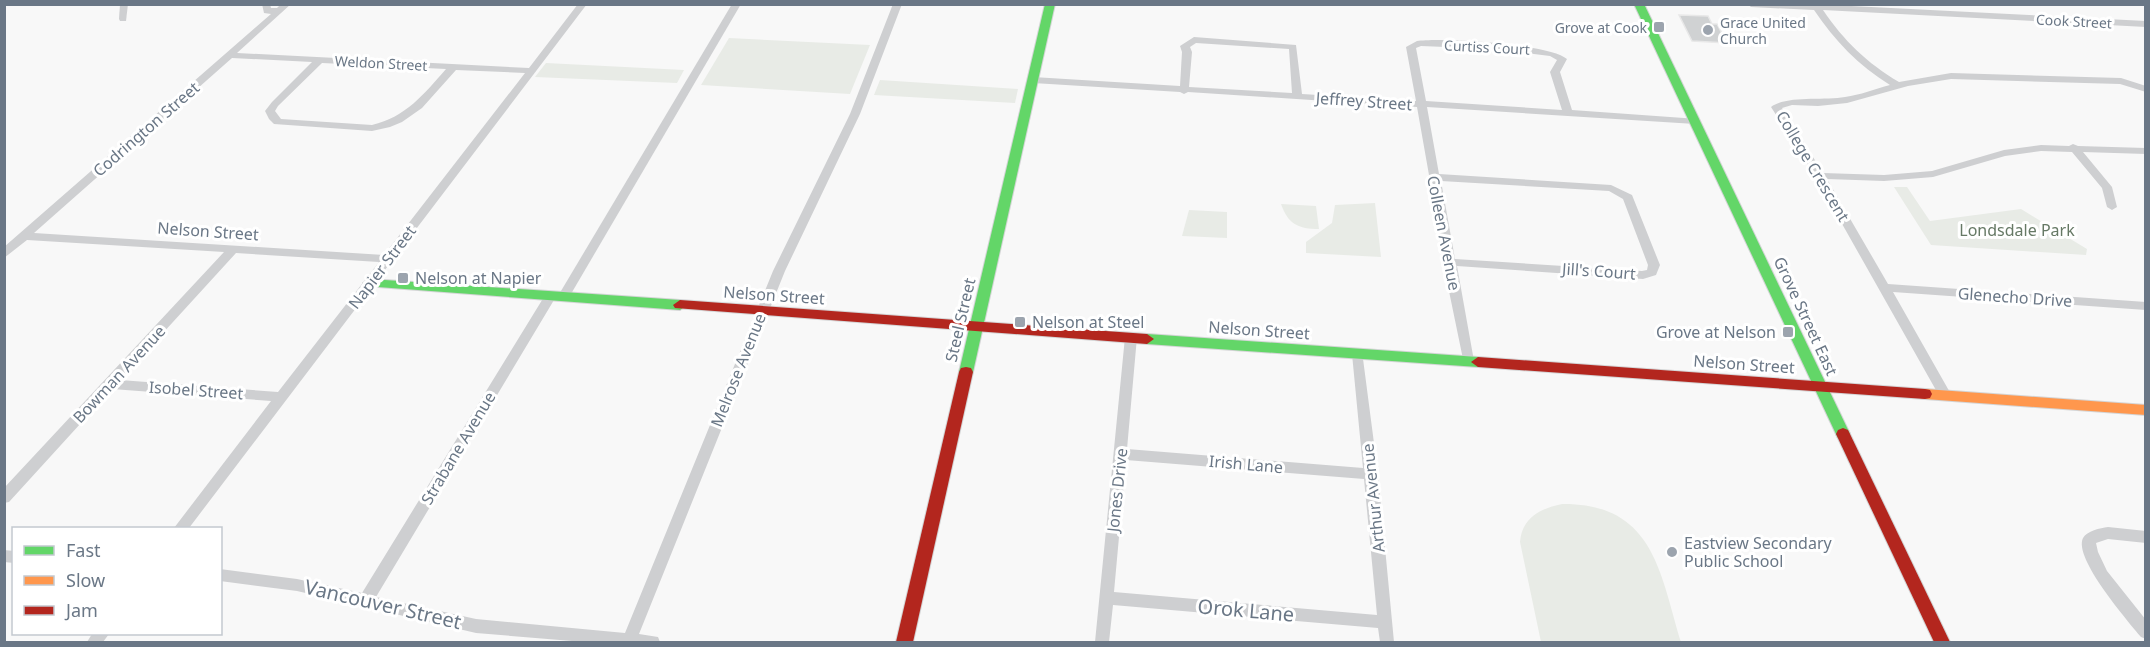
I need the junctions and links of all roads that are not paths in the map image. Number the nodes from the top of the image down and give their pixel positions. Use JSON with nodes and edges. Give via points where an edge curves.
{"nodes":[{"id":1,"x":124,"y":4,"type":"edge"},
{"id":2,"x":266,"y":4,"type":"edge"},
{"id":3,"x":583,"y":4,"type":"edge"},
{"id":4,"x":737,"y":4,"type":"edge"},
{"id":5,"x":898,"y":4,"type":"edge"},
{"id":6,"x":1050,"y":4,"type":"edge"},
{"id":7,"x":1639,"y":4,"type":"edge"},
{"id":8,"x":1751,"y":4,"type":"edge"},
{"id":9,"x":1919,"y":4,"type":"edge"},
{"id":10,"x":283,"y":8,"type":"edge"},
{"id":11,"x":1817,"y":8,"type":"junction"},
{"id":12,"x":1926,"y":13,"type":"junction"},
{"id":13,"x":123,"y":19,"type":"dead end"},
{"id":14,"x":2145,"y":24,"type":"edge"},
{"id":15,"x":229,"y":55,"type":"junction"},
{"id":16,"x":319,"y":60,"type":"junction"},
{"id":17,"x":453,"y":67,"type":"junction"},
{"id":18,"x":532,"y":71,"type":"junction"},
{"id":19,"x":1033,"y":80,"type":"junction"},
{"id":20,"x":1897,"y":85,"type":"junction"},
{"id":21,"x":2145,"y":89,"type":"edge"},
{"id":22,"x":1184,"y":91,"type":"junction"},
{"id":23,"x":1298,"y":97,"type":"junction"},
{"id":24,"x":1420,"y":105,"type":"junction"},
{"id":25,"x":1568,"y":113,"type":"junction"},
{"id":26,"x":1695,"y":121,"type":"junction"},
{"id":27,"x":2073,"y":147,"type":"junction"},
{"id":28,"x":2145,"y":151,"type":"edge"},
{"id":29,"x":1820,"y":176,"type":"junction"},
{"id":30,"x":1433,"y":177,"type":"junction"},
{"id":31,"x":2112,"y":207,"type":"dead end"},
{"id":32,"x":24,"y":236,"type":"junction"},
{"id":33,"x":232,"y":249,"type":"junction"},
{"id":34,"x":4,"y":254,"type":"edge"},
{"id":35,"x":389,"y":259,"type":"junction"},
{"id":36,"x":1449,"y":262,"type":"junction"},
{"id":37,"x":370,"y":283,"type":"junction"},
{"id":38,"x":1885,"y":288,"type":"junction"},
{"id":39,"x":558,"y":296,"type":"junction"},
{"id":40,"x":2145,"y":306,"type":"edge"},
{"id":41,"x":763,"y":310,"type":"junction"},
{"id":42,"x":975,"y":326,"type":"junction"},
{"id":43,"x":1131,"y":338,"type":"junction"},
{"id":44,"x":1358,"y":354,"type":"junction"},
{"id":45,"x":1468,"y":361,"type":"junction"},
{"id":46,"x":109,"y":384,"type":"junction"},
{"id":47,"x":1821,"y":386,"type":"junction"},
{"id":48,"x":1946,"y":396,"type":"junction"},
{"id":49,"x":283,"y":397,"type":"junction"},
{"id":50,"x":2145,"y":410,"type":"edge"},
{"id":51,"x":1121,"y":454,"type":"junction"},
{"id":52,"x":1371,"y":474,"type":"junction"},
{"id":53,"x":4,"y":498,"type":"edge"},
{"id":54,"x":182,"y":527,"type":"edge"},
{"id":55,"x":2145,"y":537,"type":"edge"},
{"id":56,"x":222,"y":575,"type":"edge"},
{"id":57,"x":1107,"y":598,"type":"junction"},
{"id":58,"x":366,"y":600,"type":"junction"},
{"id":59,"x":1385,"y":622,"type":"junction"},
{"id":60,"x":2145,"y":632,"type":"edge"},
{"id":61,"x":630,"y":640,"type":"junction"},
{"id":62,"x":653,"y":642,"type":"edge"},
{"id":63,"x":904,"y":642,"type":"edge"},
{"id":64,"x":1102,"y":642,"type":"edge"},
{"id":65,"x":1387,"y":642,"type":"edge"},
{"id":66,"x":1942,"y":642,"type":"edge"}],
"edges":[{"from":1,"to":13,"type":"street"},
{"from":2,"to":10,"type":"street","via":[[267,11]]},
{"from":3,"to":18,"type":"street","name":"Napier Street"},
{"from":4,"to":39,"type":"street","name":"Strabane Avenue"},
{"from":5,"to":41,"type":"street","name":"Melrose Avenue","via":[[855,114]]},
{"from":6,"to":19,"type":"street","name":"Steel Street"},
{"from":7,"to":26,"type":"street","name":"Grove Street East"},
{"from":8,"to":11,"type":"street","name":"Cook Street"},
{"from":9,"to":12,"type":"street"},
{"from":10,"to":15,"type":"street","name":"Codrington Street"},
{"from":11,"to":12,"type":"street","name":"Cook Street"},
{"from":11,"to":20,"type":"street","via":[[1854,57]]},
{"from":12,"to":14,"type":"street","name":"Cook Street"},
{"from":15,"to":16,"type":"street","name":"Weldon Street"},
{"from":15,"to":32,"type":"street","name":"Codrington Street"},
{"from":16,"to":17,"type":"street","name":"Weldon Street"},
{"from":16,"to":17,"type":"street","via":[[270,111],[278,122],[372,128],[387,125],[410,115]]},
{"from":17,"to":18,"type":"street","name":"Weldon Street"},
{"from":18,"to":35,"type":"street","name":"Napier Street"},
{"from":19,"to":22,"type":"street","name":"Jeffrey Street"},
{"from":19,"to":42,"type":"street","name":"Steel Street"},
{"from":20,"to":21,"type":"street","name":"College Crescent","via":[[1967,76],[2121,81]]},
{"from":20,"to":29,"type":"street","name":"College Crescent","via":[[1847,100],[1779,104],[1777,112],[1797,136]]},
{"from":22,"to":23,"type":"street","name":"Jeffrey Street"},
{"from":22,"to":23,"type":"street","via":[[1185,46],[1194,40],[1293,47]]},
{"from":23,"to":24,"type":"street","name":"Jeffrey Street"},
{"from":24,"to":25,"type":"street","name":"Jeffrey Street"},
{"from":24,"to":25,"type":"street","name":"Curtiss Court","via":[[1410,50],[1414,44],[1534,49],[1550,51],[1562,59],[1555,72]]},
{"from":24,"to":30,"type":"street","name":"Colleen Avenue"},
{"from":25,"to":26,"type":"street","name":"Jeffrey Street"},
{"from":26,"to":47,"type":"street","name":"Grove Street East"},
{"from":27,"to":28,"type":"street"},
{"from":27,"to":29,"type":"street","via":[[2004,153],[1949,171],[1916,176]]},
{"from":27,"to":31,"type":"street","via":[[2107,187]]},
{"from":29,"to":38,"type":"street","name":"College Crescent"},
{"from":30,"to":36,"type":"street","name":"Colleen Avenue"},
{"from":30,"to":36,"type":"street","name":"Jill's Court","via":[[1611,188],[1628,197],[1654,265],[1652,272],[1642,275]]},
{"from":32,"to":33,"type":"street","name":"Nelson Street"},
{"from":32,"to":34,"type":"street","name":"Codrington Street"},
{"from":33,"to":35,"type":"street","name":"Nelson Street"},
{"from":33,"to":46,"type":"street","name":"Bowman Avenue"},
{"from":35,"to":37,"type":"street","name":"Napier Street"},
{"from":36,"to":45,"type":"street","name":"Colleen Avenue"},
{"from":37,"to":39,"type":"street","name":"Nelson Street"},
{"from":37,"to":49,"type":"street","name":"Napier Street"},
{"from":38,"to":40,"type":"street","name":"Glenecho Drive"},
{"from":38,"to":48,"type":"street","name":"College Crescent"},
{"from":39,"to":41,"type":"street","name":"Nelson Street"},
{"from":39,"to":58,"type":"street","name":"Strabane Avenue"},
{"from":41,"to":42,"type":"street","name":"Nelson Street"},
{"from":41,"to":61,"type":"street","name":"Melrose Avenue"},
{"from":42,"to":43,"type":"street","name":"Nelson Street"},
{"from":42,"to":63,"type":"street","name":"Steel Street"},
{"from":43,"to":44,"type":"street","name":"Nelson Street"},
{"from":43,"to":51,"type":"street","name":"Jones Drive"},
{"from":44,"to":45,"type":"street","name":"Nelson Street"},
{"from":44,"to":52,"type":"street","name":"Arthur Avenue"},
{"from":45,"to":47,"type":"street","name":"Nelson Street"},
{"from":46,"to":49,"type":"street","name":"Isobel Street"},
{"from":46,"to":53,"type":"street","name":"Bowman Avenue"},
{"from":47,"to":48,"type":"street","name":"Nelson Street"},
{"from":47,"to":66,"type":"street","name":"Grove Street East"},
{"from":48,"to":50,"type":"street","name":"Nelson Street"},
{"from":49,"to":54,"type":"street","name":"Napier Street"},
{"from":51,"to":52,"type":"street","name":"Irish Lane"},
{"from":51,"to":57,"type":"street","name":"Jones Drive"},
{"from":52,"to":59,"type":"street","name":"Arthur Avenue"},
{"from":55,"to":60,"type":"street","via":[[2094,535],[2089,551]]},
{"from":56,"to":58,"type":"street","name":"Vancouver Street","via":[[297,585]]},
{"from":57,"to":59,"type":"street","name":"Orok Lane"},
{"from":57,"to":64,"type":"street","name":"Jones Drive"},
{"from":58,"to":61,"type":"street","name":"Vancouver Street","via":[[476,626]]},
{"from":59,"to":65,"type":"street","name":"Arthur Avenue"},
{"from":61,"to":62,"type":"street","name":"Vancouver Street"}]}
